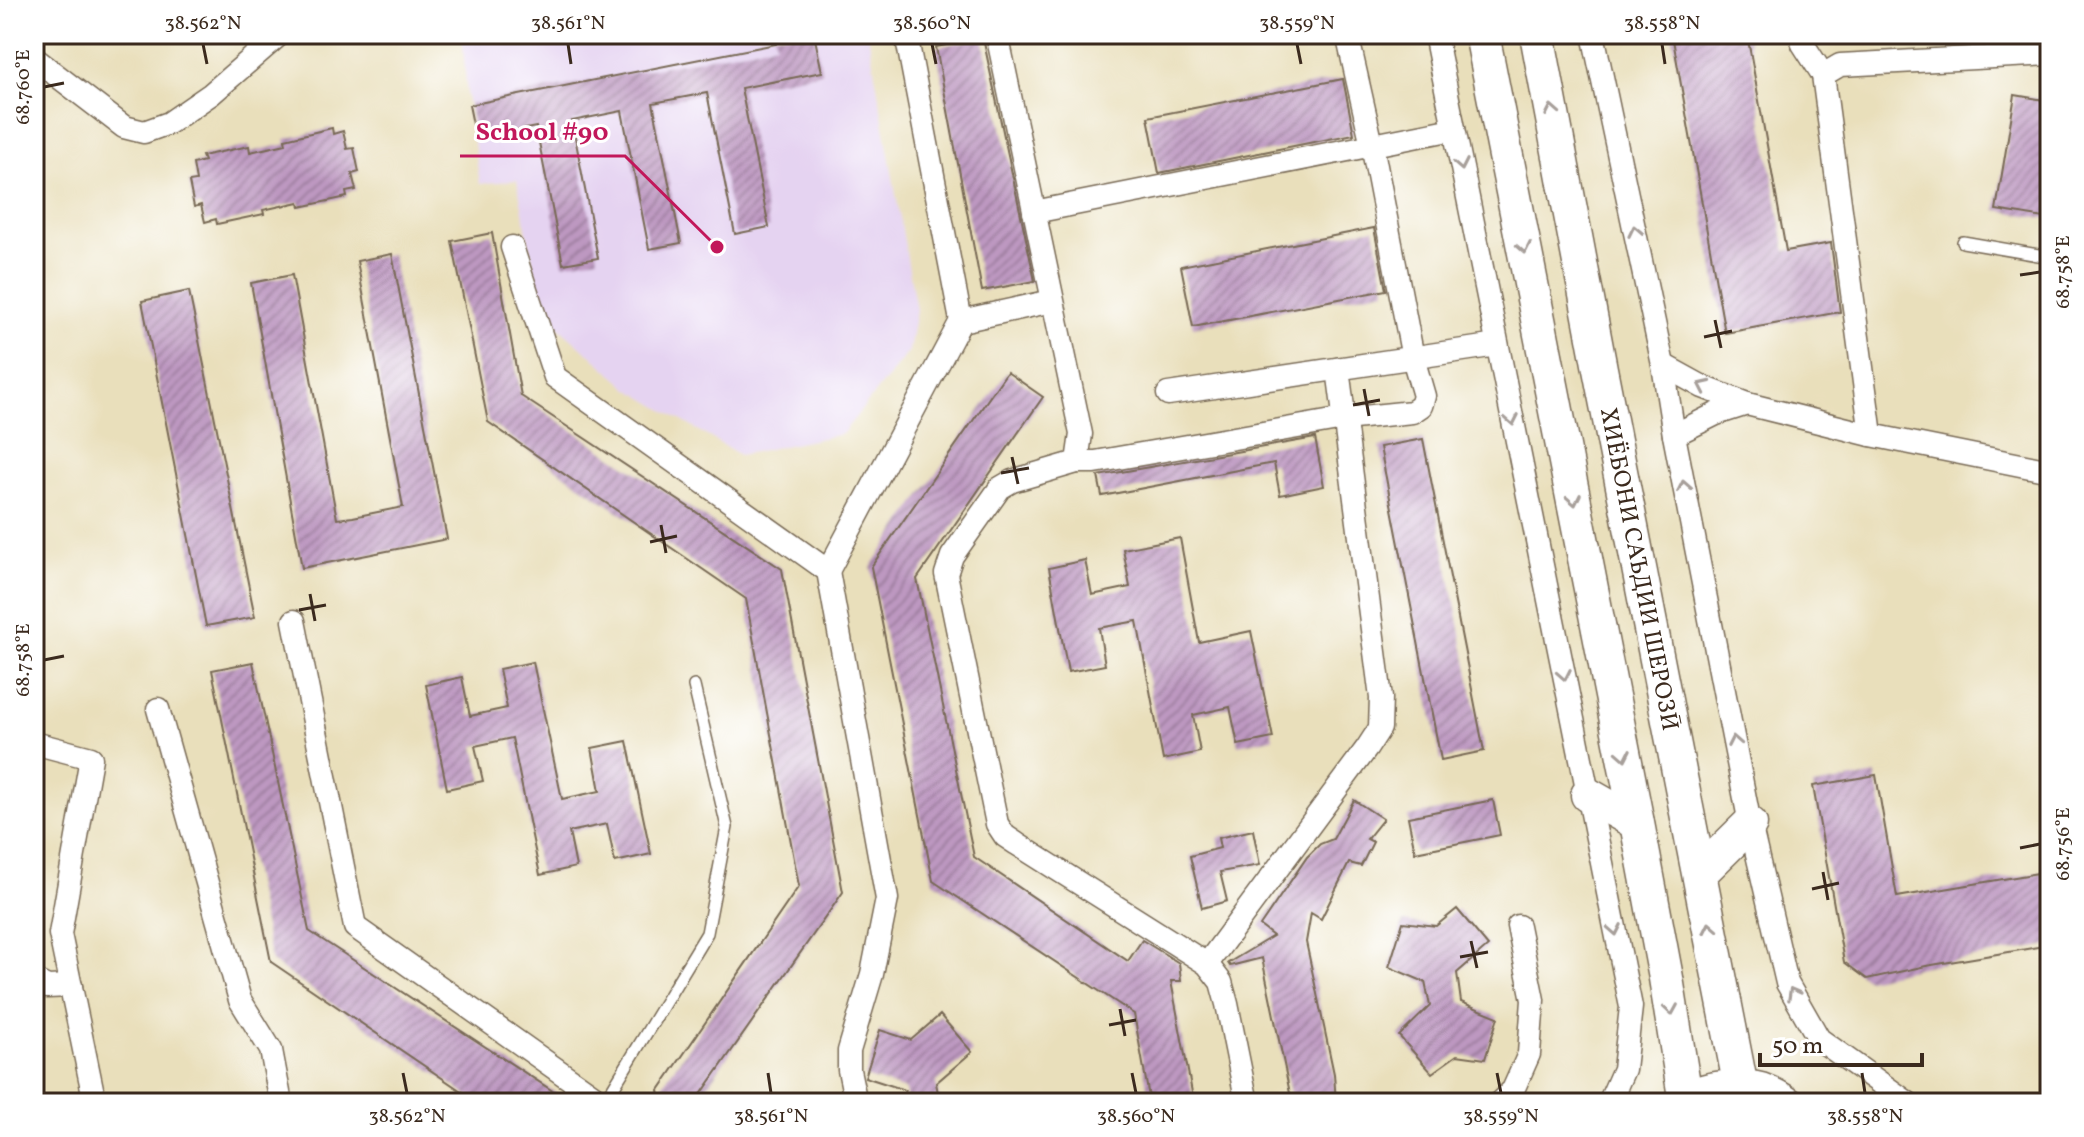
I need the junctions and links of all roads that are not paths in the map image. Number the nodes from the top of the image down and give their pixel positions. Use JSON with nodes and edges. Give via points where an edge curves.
{"nodes":[{"id":1,"x":280,"y":34,"type":"edge"},
{"id":2,"x":906,"y":34,"type":"edge"},
{"id":3,"x":997,"y":34,"type":"edge"},
{"id":4,"x":1347,"y":34,"type":"edge"},
{"id":5,"x":1435,"y":34,"type":"edge"},
{"id":6,"x":1482,"y":34,"type":"edge"},
{"id":7,"x":1537,"y":34,"type":"edge"},
{"id":8,"x":1593,"y":34,"type":"edge"},
{"id":9,"x":1801,"y":34,"type":"edge"},
{"id":10,"x":2050,"y":54,"type":"edge"},
{"id":11,"x":34,"y":58,"type":"edge"},
{"id":12,"x":1823,"y":75,"type":"junction"},
{"id":13,"x":1454,"y":129,"type":"junction"},
{"id":14,"x":1372,"y":145,"type":"junction"},
{"id":15,"x":1034,"y":212,"type":"junction"},
{"id":16,"x":1963,"y":242,"type":"dead end"},
{"id":17,"x":512,"y":247,"type":"dead end"},
{"id":18,"x":2050,"y":257,"type":"edge"},
{"id":19,"x":1052,"y":301,"type":"junction"},
{"id":20,"x":961,"y":321,"type":"junction"},
{"id":21,"x":1497,"y":345,"type":"junction"},
{"id":22,"x":1413,"y":358,"type":"junction"},
{"id":23,"x":1663,"y":365,"type":"junction"},
{"id":24,"x":1338,"y":369,"type":"junction"},
{"id":25,"x":1168,"y":394,"type":"dead end"},
{"id":26,"x":1747,"y":404,"type":"junction"},
{"id":27,"x":1344,"y":419,"type":"junction"},
{"id":28,"x":1674,"y":435,"type":"junction"},
{"id":29,"x":1871,"y":435,"type":"junction"},
{"id":30,"x":1077,"y":462,"type":"junction"},
{"id":31,"x":2050,"y":471,"type":"edge"},
{"id":32,"x":828,"y":571,"type":"junction"},
{"id":33,"x":294,"y":621,"type":"dead end"},
{"id":34,"x":694,"y":686,"type":"dead end"},
{"id":35,"x":158,"y":709,"type":"dead end"},
{"id":36,"x":34,"y":743,"type":"edge"},
{"id":37,"x":1588,"y":795,"type":"junction"},
{"id":38,"x":1637,"y":823,"type":"junction"},
{"id":39,"x":1750,"y":824,"type":"junction"},
{"id":40,"x":1700,"y":873,"type":"junction"},
{"id":41,"x":1518,"y":926,"type":"dead end"},
{"id":42,"x":1207,"y":964,"type":"junction"},
{"id":43,"x":34,"y":980,"type":"edge"},
{"id":44,"x":71,"y":986,"type":"junction"},
{"id":45,"x":1743,"y":1095,"type":"edge"},
{"id":46,"x":1683,"y":1101,"type":"edge"},
{"id":47,"x":1789,"y":1101,"type":"edge"},
{"id":48,"x":95,"y":1103,"type":"edge"},
{"id":49,"x":281,"y":1103,"type":"edge"},
{"id":50,"x":604,"y":1103,"type":"edge"},
{"id":51,"x":856,"y":1103,"type":"edge"},
{"id":52,"x":1247,"y":1103,"type":"edge"},
{"id":53,"x":1499,"y":1103,"type":"edge"},
{"id":54,"x":1609,"y":1103,"type":"edge"},
{"id":55,"x":1908,"y":1103,"type":"edge"}],
"edges":[{"from":1,"to":11,"type":"street","via":[[211,94],[169,123],[144,132],[124,127]]},
{"from":2,"to":20,"type":"street"},
{"from":3,"to":15,"type":"street"},
{"from":4,"to":14,"type":"street"},
{"from":5,"to":13,"type":"street"},
{"from":6,"to":38,"type":"main road","one_way":true},
{"from":40,"to":7,"type":"main road","name":"ХИЁБОНИ САЪДИИ ШЕРОЗӢ","one_way":true},
{"from":23,"to":8,"type":"street","one_way":true},
{"from":9,"to":12,"type":"street"},
{"from":10,"to":12,"type":"street","via":[[1840,65]]},
{"from":12,"to":29,"type":"street"},
{"from":13,"to":14,"type":"street"},
{"from":13,"to":21,"type":"street","one_way":true},
{"from":14,"to":15,"type":"street"},
{"from":14,"to":22,"type":"street"},
{"from":15,"to":19,"type":"street"},
{"from":16,"to":18,"type":"lane"},
{"from":17,"to":32,"type":"street","via":[[555,377]]},
{"from":19,"to":20,"type":"street"},
{"from":19,"to":30,"type":"street","via":[[1081,434]]},
{"from":20,"to":32,"type":"street"},
{"from":21,"to":22,"type":"street"},
{"from":21,"to":37,"type":"street","one_way":true},
{"from":22,"to":24,"type":"street"},
{"from":22,"to":27,"type":"street","via":[[1424,396],[1421,406],[1412,412]]},
{"from":26,"to":23,"type":"street","one_way":true},
{"from":23,"to":28,"type":"street"},
{"from":24,"to":25,"type":"street"},
{"from":24,"to":27,"type":"street"},
{"from":26,"to":28,"type":"street"},
{"from":26,"to":29,"type":"street"},
{"from":27,"to":30,"type":"street"},
{"from":27,"to":42,"type":"street","via":[[1381,698],[1380,728]]},
{"from":39,"to":28,"type":"street","one_way":true},
{"from":29,"to":31,"type":"street"},
{"from":30,"to":42,"type":"street","via":[[1000,488],[952,556],[946,574],[997,824],[1017,844]]},
{"from":32,"to":51,"type":"street","via":[[887,899],[849,1051]]},
{"from":33,"to":50,"type":"street","via":[[355,927]]},
{"from":34,"to":50,"type":"lane","via":[[727,827],[707,933]]},
{"from":35,"to":49,"type":"street","via":[[240,1000],[271,1050]]},
{"from":36,"to":44,"type":"street","via":[[91,758],[60,934]]},
{"from":37,"to":38,"type":"main road"},
{"from":37,"to":54,"type":"street","one_way":true,"via":[[1631,1007],[1624,1069]]},
{"from":38,"to":46,"type":"main road","one_way":true},
{"from":39,"to":40,"type":"main road"},
{"from":55,"to":39,"type":"street","one_way":true,"via":[[1819,1039],[1787,983]]},
{"from":45,"to":40,"type":"main road","name":"ХИЁБОНИ САЪДИИ ШЕРОЗӢ","one_way":true},
{"from":41,"to":53,"type":"street","via":[[1533,1000],[1529,1054],[1513,1090]]},
{"from":42,"to":52,"type":"street","via":[[1221,982]]},
{"from":43,"to":44,"type":"street","via":[[47,987]]},
{"from":44,"to":48,"type":"street"},
{"from":45,"to":46,"type":"main road","via":[[1721,1086]]},
{"from":45,"to":47,"type":"main road","via":[[1762,1088]]}]}
